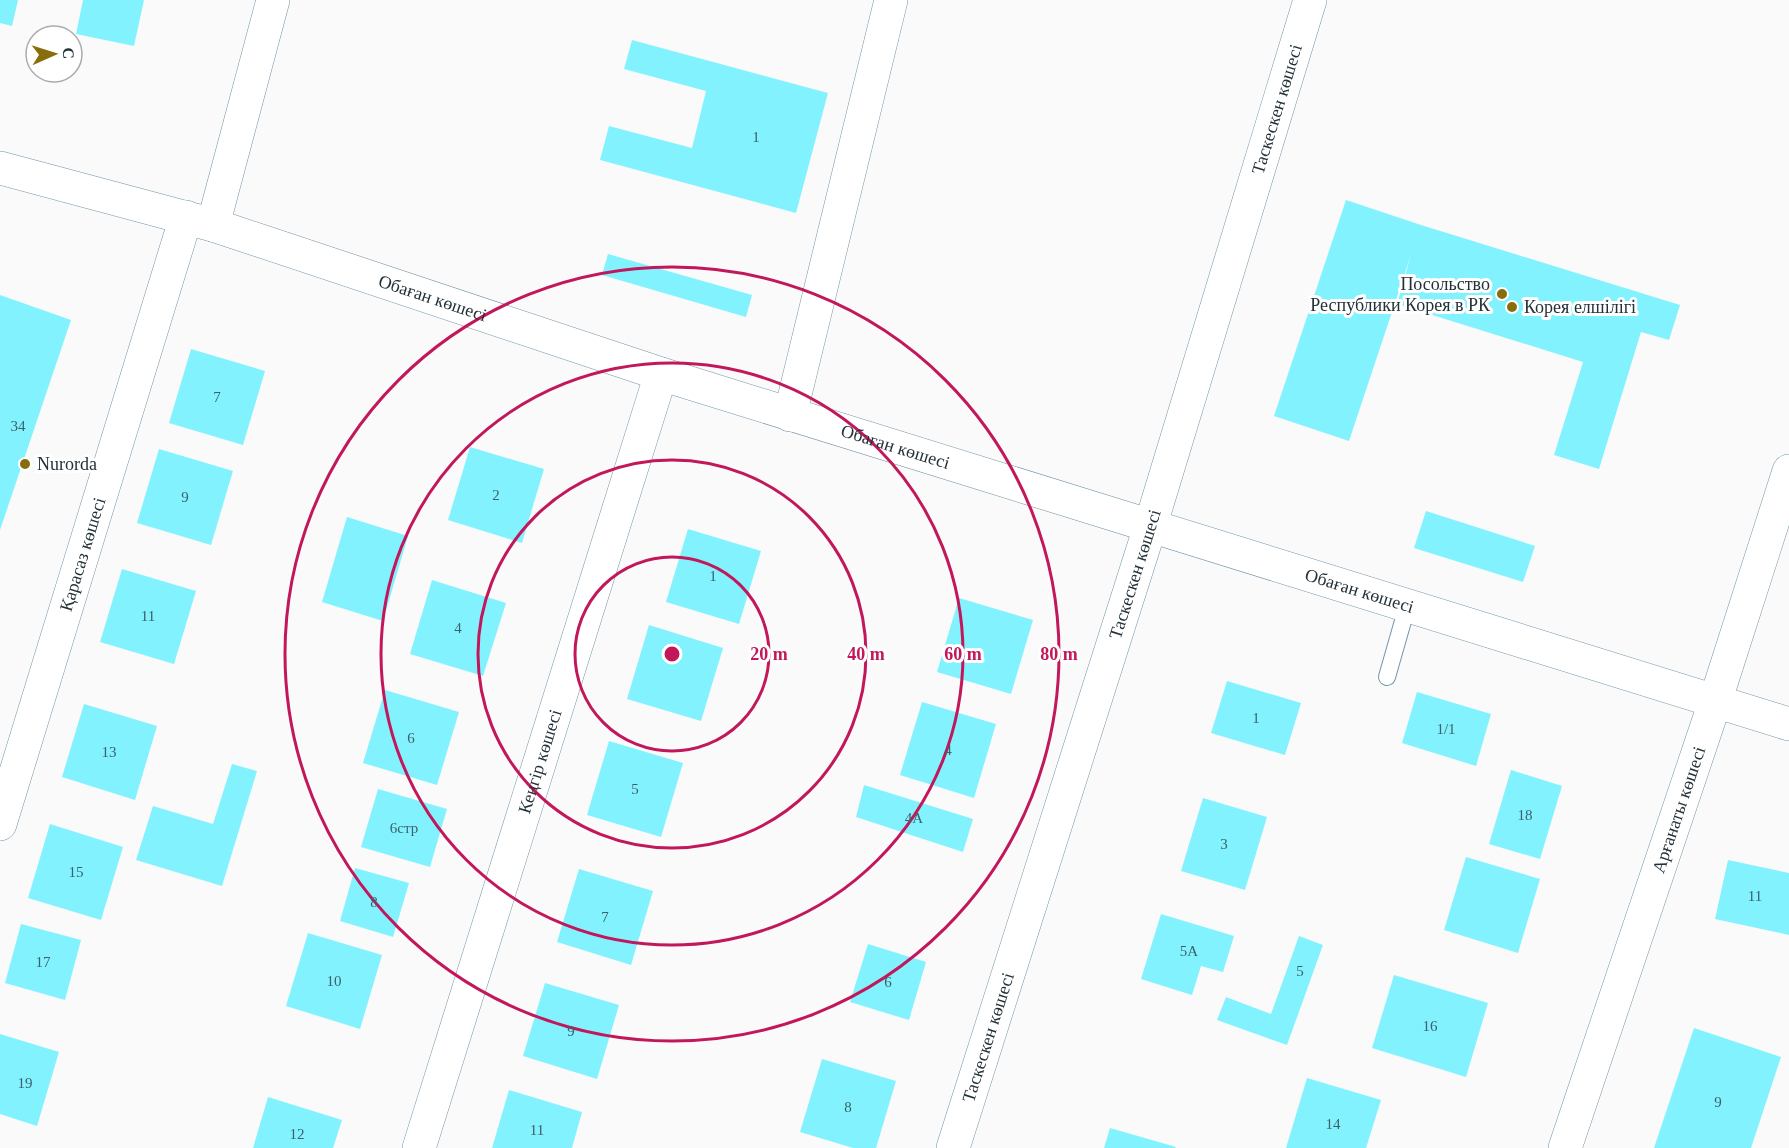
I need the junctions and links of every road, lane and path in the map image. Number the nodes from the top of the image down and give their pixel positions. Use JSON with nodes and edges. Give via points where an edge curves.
{"nodes":[{"id":1,"x":273,"y":0,"type":"edge"},
{"id":2,"x":891,"y":0,"type":"edge"},
{"id":3,"x":1310,"y":0,"type":"edge"},
{"id":4,"x":0,"y":168,"type":"edge"},
{"id":5,"x":200,"y":221,"type":"junction"},
{"id":6,"x":661,"y":375,"type":"junction"},
{"id":7,"x":790,"y":415,"type":"junction"},
{"id":8,"x":1789,"y":471,"type":"edge"},
{"id":9,"x":1150,"y":527,"type":"junction"},
{"id":10,"x":1407,"y":607,"type":"junction"},
{"id":11,"x":1386,"y":677,"type":"dead end"},
{"id":12,"x":1715,"y":702,"type":"junction"},
{"id":13,"x":1789,"y":724,"type":"edge"},
{"id":14,"x":0,"y":824,"type":"edge"},
{"id":15,"x":419,"y":1148,"type":"edge"},
{"id":16,"x":953,"y":1148,"type":"edge"},
{"id":17,"x":1565,"y":1148,"type":"edge"}],
"edges":[{"from":1,"to":5,"type":"street","name":"Қарасаз көшесі"},
{"from":2,"to":7,"type":"street"},
{"from":3,"to":9,"type":"street","name":"Таскескен көшесі"},
{"from":4,"to":5,"type":"street","name":"Обаған көшесі"},
{"from":5,"to":6,"type":"street","name":"Обаған көшесі"},
{"from":5,"to":14,"type":"street","name":"Қарасаз көшесі"},
{"from":6,"to":7,"type":"street","name":"Обаған көшесі"},
{"from":6,"to":15,"type":"street","name":"Кеңгір көшесі"},
{"from":7,"to":9,"type":"street","name":"Обаған көшесі"},
{"from":8,"to":12,"type":"street","name":"Арғанаты көшесі"},
{"from":9,"to":10,"type":"street","name":"Обаған көшесі"},
{"from":9,"to":16,"type":"street","name":"Таскескен көшесі"},
{"from":10,"to":11,"type":"lane"},
{"from":10,"to":12,"type":"street","name":"Обаған көшесі"},
{"from":12,"to":13,"type":"street","name":"Обаған көшесі"},
{"from":12,"to":17,"type":"street","name":"Арғанаты көшесі"}]}
